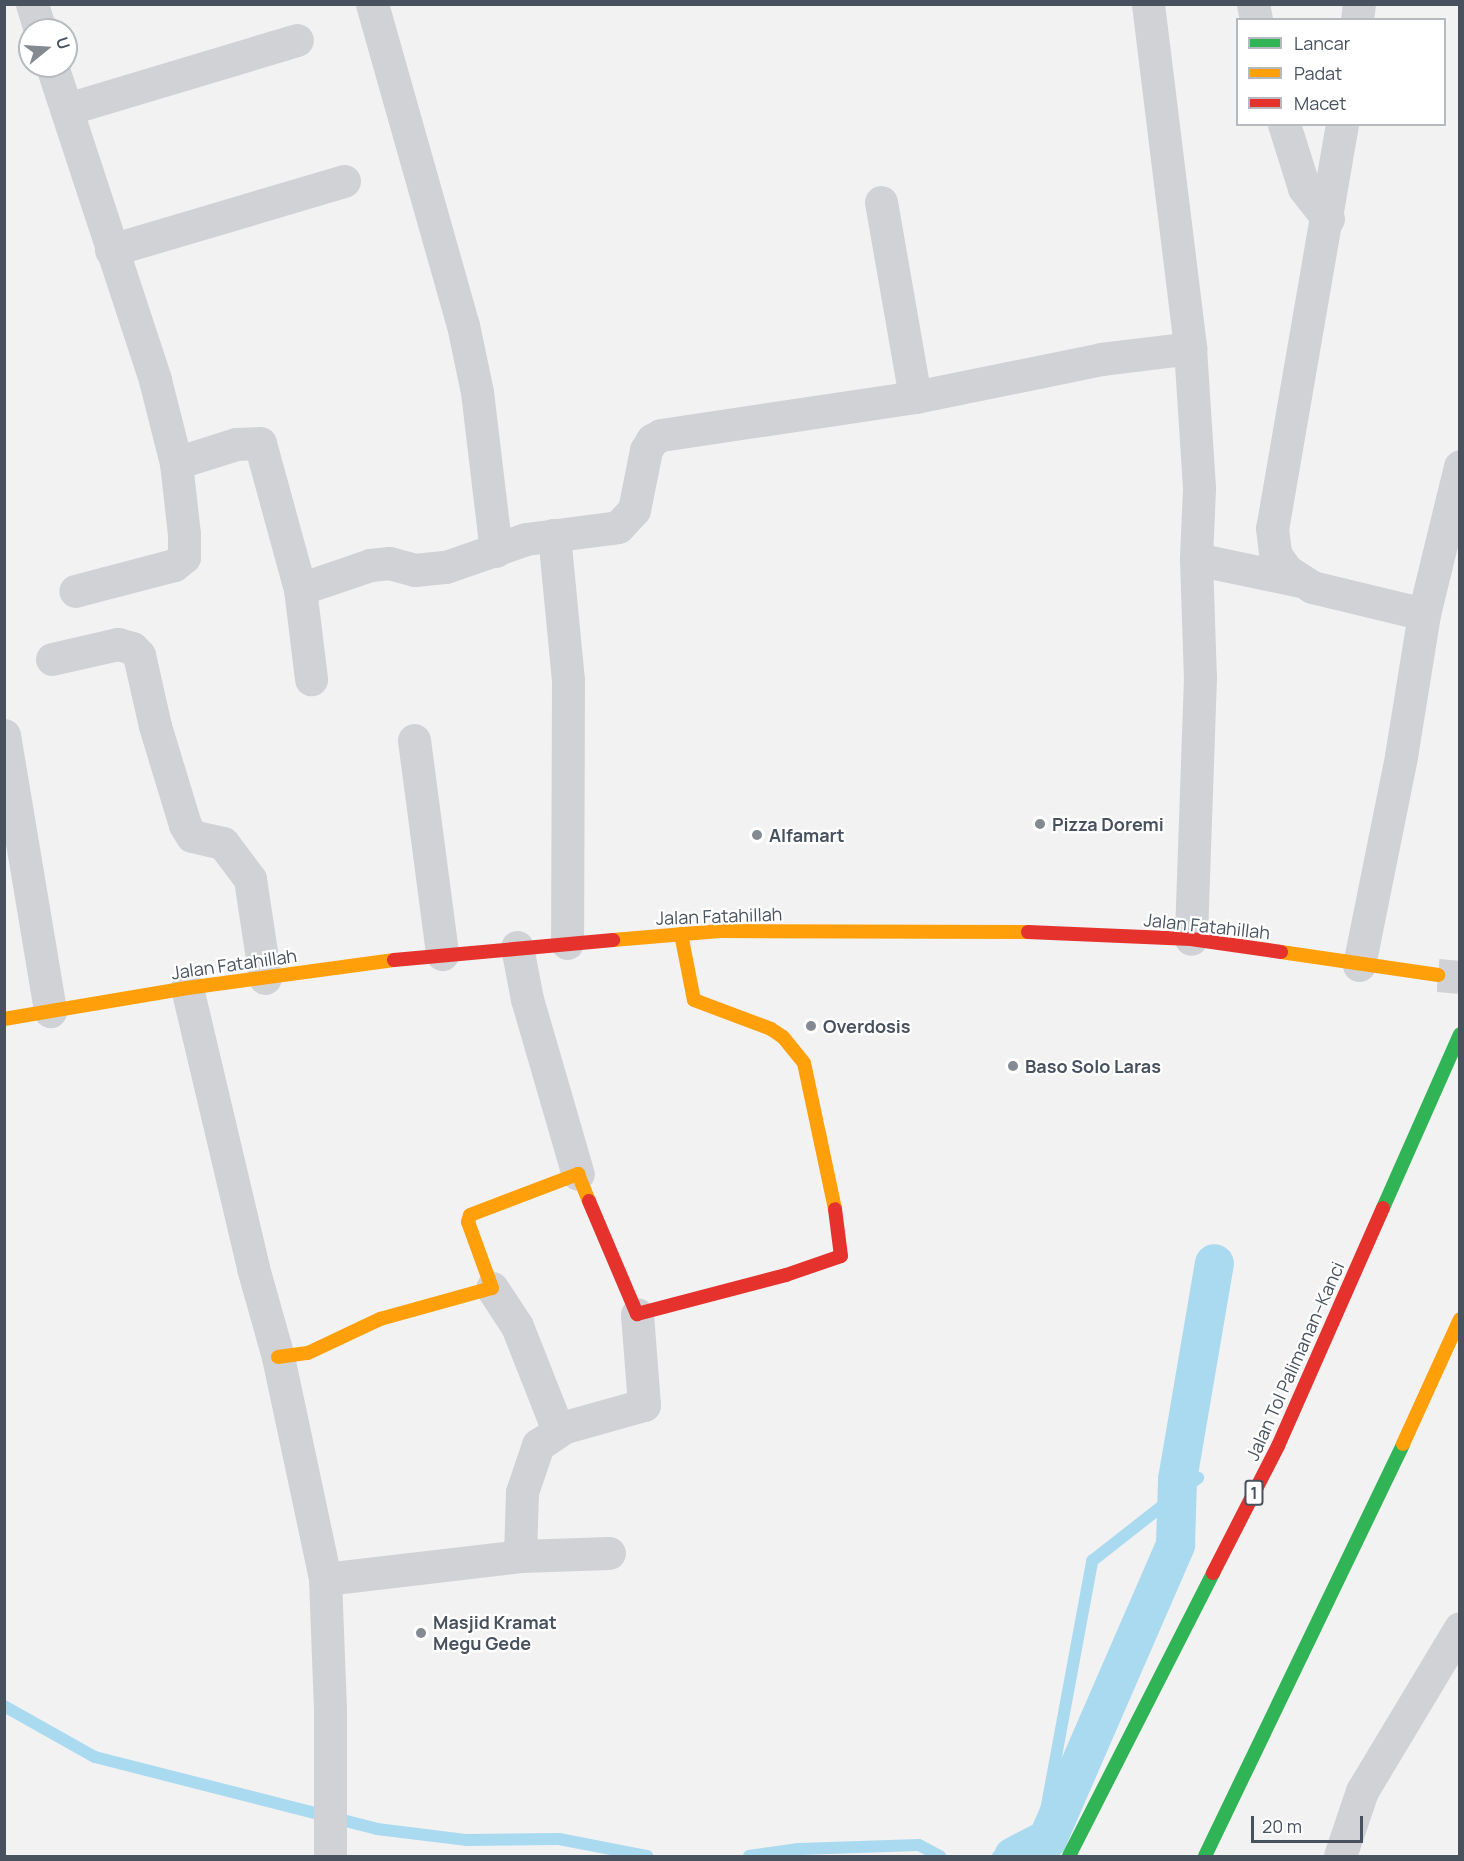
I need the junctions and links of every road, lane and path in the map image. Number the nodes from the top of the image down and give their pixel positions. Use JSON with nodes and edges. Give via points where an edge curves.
{"nodes":[{"id":1,"x":372,"y":4,"type":"edge"},
{"id":2,"x":1148,"y":4,"type":"edge"},
{"id":3,"x":297,"y":40,"type":"dead end"},
{"id":4,"x":56,"y":78,"type":"edge"},
{"id":5,"x":67,"y":109,"type":"junction"},
{"id":6,"x":1285,"y":126,"type":"edge"},
{"id":7,"x":1342,"y":126,"type":"edge"},
{"id":8,"x":344,"y":181,"type":"dead end"},
{"id":9,"x":881,"y":202,"type":"dead end"},
{"id":10,"x":1328,"y":219,"type":"junction"},
{"id":11,"x":111,"y":250,"type":"junction"},
{"id":12,"x":1190,"y":348,"type":"junction"},
{"id":13,"x":915,"y":397,"type":"junction"},
{"id":14,"x":176,"y":463,"type":"junction"},
{"id":15,"x":1460,"y":466,"type":"edge"},
{"id":16,"x":554,"y":535,"type":"junction"},
{"id":17,"x":496,"y":551,"type":"junction"},
{"id":18,"x":1196,"y":559,"type":"junction"},
{"id":19,"x":1300,"y":581,"type":"junction"},
{"id":20,"x":300,"y":589,"type":"junction"},
{"id":21,"x":75,"y":591,"type":"dead end"},
{"id":22,"x":1424,"y":614,"type":"junction"},
{"id":23,"x":52,"y":659,"type":"dead end"},
{"id":24,"x":311,"y":678,"type":"dead end"},
{"id":25,"x":4,"y":735,"type":"edge"},
{"id":26,"x":414,"y":740,"type":"dead end"},
{"id":27,"x":681,"y":934,"type":"junction"},
{"id":28,"x":1191,"y":939,"type":"junction"},
{"id":29,"x":567,"y":943,"type":"junction"},
{"id":30,"x":517,"y":947,"type":"junction"},
{"id":31,"x":442,"y":954,"type":"junction"},
{"id":32,"x":1359,"y":965,"type":"junction"},
{"id":33,"x":1438,"y":975,"type":"tunnel mouth"},
{"id":34,"x":265,"y":978,"type":"junction"},
{"id":35,"x":187,"y":988,"type":"junction"},
{"id":36,"x":50,"y":1011,"type":"junction"},
{"id":37,"x":4,"y":1018,"type":"edge"},
{"id":38,"x":1460,"y":1034,"type":"edge"},
{"id":39,"x":579,"y":1174,"type":"junction"},
{"id":40,"x":492,"y":1287,"type":"junction"},
{"id":41,"x":637,"y":1314,"type":"junction"},
{"id":42,"x":1460,"y":1319,"type":"edge"},
{"id":43,"x":278,"y":1357,"type":"junction"},
{"id":44,"x":558,"y":1430,"type":"junction"},
{"id":45,"x":609,"y":1553,"type":"dead end"},
{"id":46,"x":520,"y":1556,"type":"junction"},
{"id":47,"x":325,"y":1579,"type":"junction"},
{"id":48,"x":1460,"y":1628,"type":"edge"},
{"id":49,"x":1460,"y":1675,"type":"edge"},
{"id":50,"x":1424,"y":1686,"type":"junction"},
{"id":51,"x":330,"y":1844,"type":"edge"},
{"id":52,"x":1069,"y":1857,"type":"edge"},
{"id":53,"x":1204,"y":1857,"type":"edge"},
{"id":54,"x":1340,"y":1857,"type":"edge"}],
"edges":[{"from":1,"to":17,"type":"street","via":[[463,326],[477,392]]},
{"from":2,"to":12,"type":"street"},
{"from":3,"to":5,"type":"street"},
{"from":4,"to":5,"type":"street"},
{"from":5,"to":11,"type":"street"},
{"from":6,"to":10,"type":"street","via":[[1304,188]]},
{"from":7,"to":10,"type":"street"},
{"from":8,"to":11,"type":"street"},
{"from":9,"to":13,"type":"street"},
{"from":10,"to":19,"type":"street","via":[[1303,332],[1272,528],[1275,554]]},
{"from":11,"to":14,"type":"street","via":[[155,380]]},
{"from":12,"to":13,"type":"street","via":[[1101,359]]},
{"from":12,"to":18,"type":"street","via":[[1199,489]]},
{"from":13,"to":16,"type":"street","via":[[661,435],[646,450],[638,500],[628,520],[618,527]]},
{"from":14,"to":20,"type":"street","via":[[236,444],[260,443]]},
{"from":14,"to":21,"type":"street","via":[[184,556],[174,565]]},
{"from":15,"to":22,"type":"street"},
{"from":16,"to":17,"type":"street","via":[[526,539]]},
{"from":16,"to":29,"type":"street","via":[[568,680]]},
{"from":17,"to":20,"type":"street","via":[[436,568],[370,565]]},
{"from":18,"to":19,"type":"street"},
{"from":18,"to":28,"type":"street","via":[[1200,677]]},
{"from":19,"to":22,"type":"street","via":[[1346,597]]},
{"from":20,"to":24,"type":"street"},
{"from":22,"to":32,"type":"street","via":[[1401,756]]},
{"from":23,"to":34,"type":"street","via":[[118,644],[132,648],[139,656],[185,825],[192,836],[223,843],[250,879]]},
{"from":25,"to":36,"type":"street"},
{"from":26,"to":31,"type":"street"},
{"from":27,"to":28,"type":"main road","name":"Jalan Fatahillah","via":[[1016,931]]},
{"from":27,"to":29,"type":"main road","name":"Jalan Fatahillah"},
{"from":27,"to":41,"type":"main road","via":[[694,1000],[771,1029],[804,1063],[842,1252],[835,1260],[786,1275]]},
{"from":28,"to":32,"type":"main road","name":"Jalan Fatahillah"},
{"from":29,"to":30,"type":"main road","name":"Jalan Fatahillah"},
{"from":30,"to":31,"type":"main road","name":"Jalan Fatahillah"},
{"from":30,"to":39,"type":"street","via":[[527,999]]},
{"from":31,"to":34,"type":"main road","name":"Jalan Fatahillah"},
{"from":32,"to":33,"type":"main road","name":"Jalan Fatahillah"},
{"from":34,"to":35,"type":"main road","name":"Jalan Fatahillah"},
{"from":35,"to":36,"type":"main road","name":"Jalan Fatahillah"},
{"from":35,"to":43,"type":"street"},
{"from":36,"to":37,"type":"main road","name":"Jalan Fatahillah"},
{"from":38,"to":52,"type":"main road","name":"Jalan Tol Palimanan–Kanci","number":"1","via":[[1278,1446]]},
{"from":39,"to":40,"type":"main road","via":[[470,1215],[468,1222]]},
{"from":39,"to":41,"type":"main road"},
{"from":40,"to":43,"type":"main road","via":[[427,1309],[380,1319],[308,1353]]},
{"from":40,"to":44,"type":"street","via":[[521,1334]]},
{"from":41,"to":44,"type":"street","via":[[644,1405]]},
{"from":42,"to":53,"type":"main road"},
{"from":43,"to":47,"type":"street"},
{"from":44,"to":46,"type":"street","via":[[538,1445],[526,1473]]},
{"from":45,"to":46,"type":"street"},
{"from":46,"to":47,"type":"street"},
{"from":47,"to":51,"type":"street"},
{"from":48,"to":50,"type":"street"},
{"from":49,"to":50,"type":"street"},
{"from":50,"to":54,"type":"street","via":[[1362,1791]]}]}
